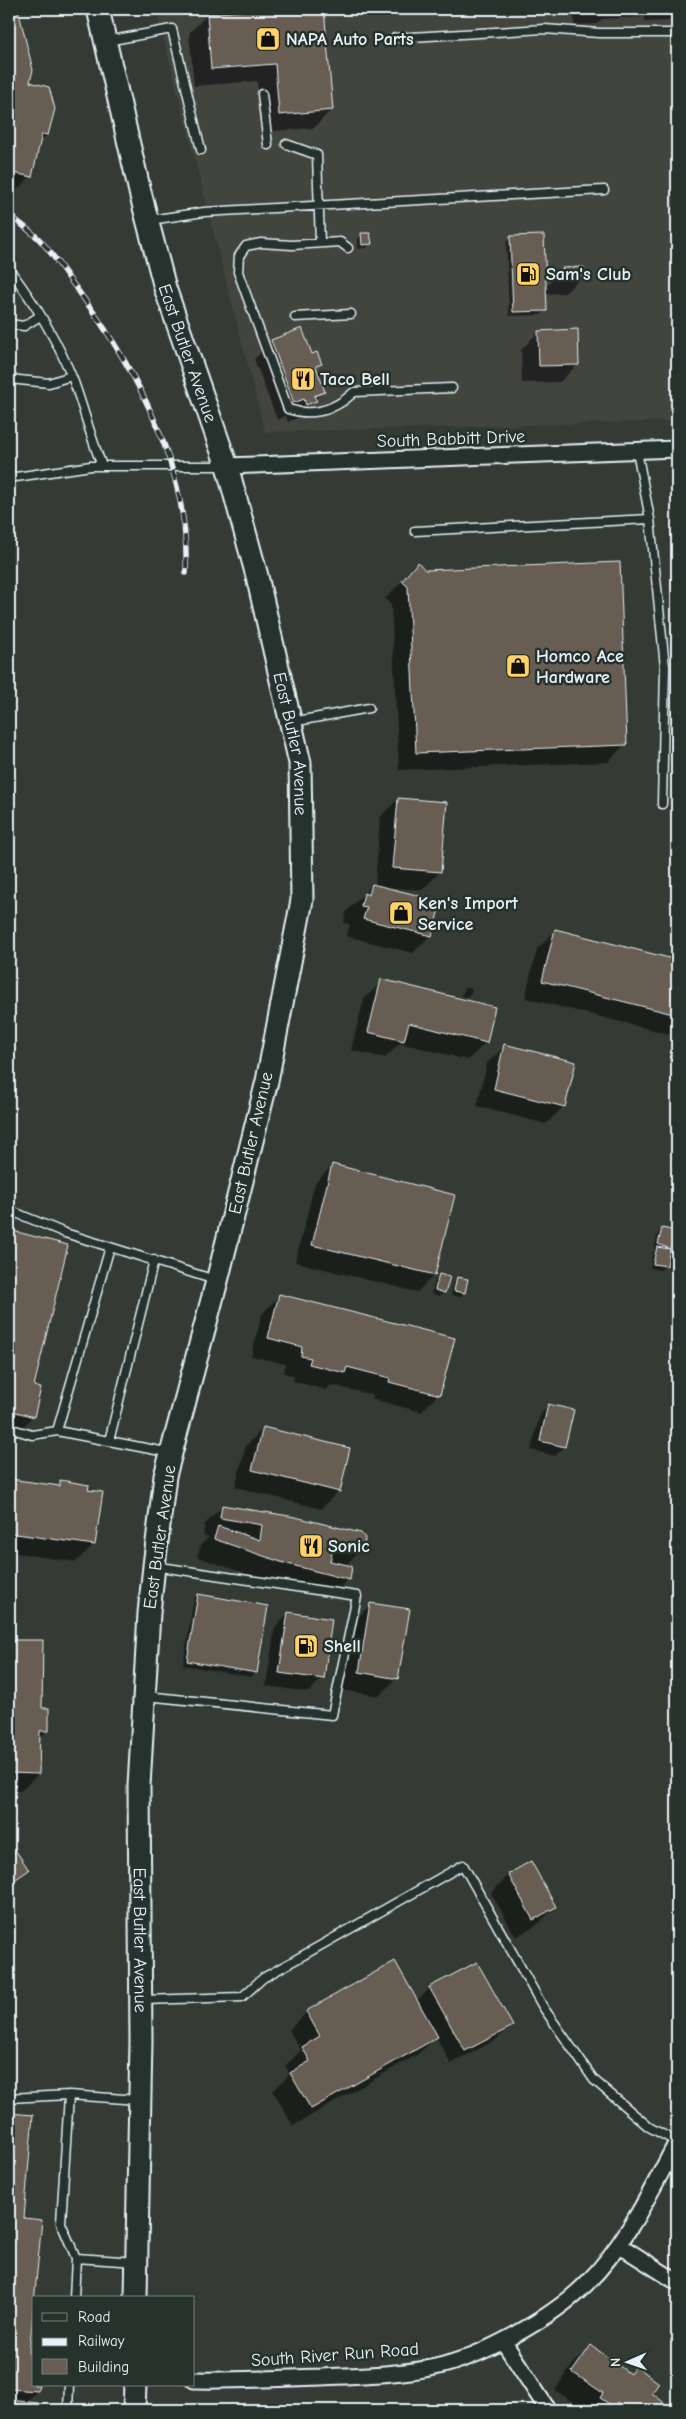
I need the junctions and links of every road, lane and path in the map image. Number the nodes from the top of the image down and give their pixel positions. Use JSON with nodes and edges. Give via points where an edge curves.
{"nodes":[{"id":1,"x":98,"y":9,"type":"edge"},
{"id":2,"x":677,"y":33,"type":"edge"},
{"id":3,"x":395,"y":38,"type":"dead end"},
{"id":4,"x":107,"y":41,"type":"junction"},
{"id":5,"x":262,"y":94,"type":"dead end"},
{"id":6,"x":286,"y":144,"type":"dead end"},
{"id":7,"x":268,"y":145,"type":"dead end"},
{"id":8,"x":201,"y":150,"type":"dead end"},
{"id":9,"x":604,"y":190,"type":"dead end"},
{"id":10,"x":319,"y":204,"type":"junction"},
{"id":11,"x":148,"y":221,"type":"junction"},
{"id":12,"x":320,"y":243,"type":"junction"},
{"id":13,"x":348,"y":248,"type":"dead end"},
{"id":14,"x":9,"y":269,"type":"edge"},
{"id":15,"x":351,"y":314,"type":"dead end"},
{"id":16,"x":40,"y":316,"type":"junction"},
{"id":17,"x":295,"y":317,"type":"dead end"},
{"id":18,"x":9,"y":324,"type":"edge"},
{"id":19,"x":71,"y":376,"type":"junction"},
{"id":20,"x":9,"y":379,"type":"edge"},
{"id":21,"x":452,"y":388,"type":"dead end"},
{"id":22,"x":677,"y":449,"type":"edge"},
{"id":23,"x":637,"y":451,"type":"junction"},
{"id":24,"x":102,"y":466,"type":"junction"},
{"id":25,"x":227,"y":466,"type":"junction"},
{"id":26,"x":9,"y":478,"type":"edge"},
{"id":27,"x":650,"y":519,"type":"junction"},
{"id":28,"x":415,"y":531,"type":"dead end"},
{"id":29,"x":369,"y":708,"type":"dead end"},
{"id":30,"x":290,"y":722,"type":"junction"},
{"id":31,"x":662,"y":804,"type":"dead end"},
{"id":32,"x":9,"y":1210,"type":"edge"},
{"id":33,"x":110,"y":1246,"type":"junction"},
{"id":34,"x":154,"y":1260,"type":"junction"},
{"id":35,"x":217,"y":1281,"type":"junction"},
{"id":36,"x":9,"y":1428,"type":"edge"},
{"id":37,"x":57,"y":1431,"type":"junction"},
{"id":38,"x":108,"y":1441,"type":"junction"},
{"id":39,"x":171,"y":1453,"type":"junction"},
{"id":40,"x":154,"y":1566,"type":"junction"},
{"id":41,"x":144,"y":1695,"type":"junction"},
{"id":42,"x":140,"y":2000,"type":"junction"},
{"id":43,"x":69,"y":2094,"type":"junction"},
{"id":44,"x":9,"y":2098,"type":"edge"},
{"id":45,"x":140,"y":2100,"type":"junction"},
{"id":46,"x":677,"y":2142,"type":"edge"},
{"id":47,"x":619,"y":2245,"type":"junction"},
{"id":48,"x":76,"y":2258,"type":"junction"},
{"id":49,"x":137,"y":2262,"type":"junction"},
{"id":50,"x":677,"y":2282,"type":"edge"},
{"id":51,"x":74,"y":2296,"type":"edge"},
{"id":52,"x":136,"y":2296,"type":"edge"},
{"id":53,"x":503,"y":2341,"type":"junction"},
{"id":54,"x":195,"y":2380,"type":"edge"},
{"id":55,"x":69,"y":2386,"type":"edge"},
{"id":56,"x":135,"y":2386,"type":"edge"},
{"id":57,"x":68,"y":2410,"type":"edge"},
{"id":58,"x":134,"y":2410,"type":"edge"},
{"id":59,"x":548,"y":2410,"type":"edge"}],
"edges":[{"from":1,"to":4,"type":"main road","name":"East Butler Avenue"},
{"from":2,"to":3,"type":"lane","via":[[544,29]]},
{"from":4,"to":8,"type":"lane","via":[[172,29]]},
{"from":4,"to":11,"type":"main road","name":"East Butler Avenue"},
{"from":5,"to":7,"type":"lane"},
{"from":6,"to":10,"type":"lane","via":[[317,155]]},
{"from":9,"to":10,"type":"lane"},
{"from":10,"to":11,"type":"lane","via":[[204,212]]},
{"from":10,"to":12,"type":"lane"},
{"from":11,"to":25,"type":"main road","name":"East Butler Avenue","via":[[165,288]]},
{"from":12,"to":13,"type":"lane","via":[[340,242]]},
{"from":12,"to":21,"type":"lane","via":[[246,246],[239,256],[238,272],[288,409],[319,412],[344,402],[354,392]]},
{"from":14,"to":16,"type":"lane"},
{"from":15,"to":17,"type":"lane"},
{"from":16,"to":18,"type":"lane","via":[[24,326]]},
{"from":16,"to":19,"type":"lane"},
{"from":19,"to":20,"type":"lane","via":[[50,383]]},
{"from":19,"to":24,"type":"lane"},
{"from":22,"to":23,"type":"street","name":"South Babbitt Drive"},
{"from":23,"to":25,"type":"street","name":"South Babbitt Drive"},
{"from":23,"to":27,"type":"lane"},
{"from":24,"to":25,"type":"lane"},
{"from":24,"to":26,"type":"lane"},
{"from":25,"to":30,"type":"main road","name":"East Butler Avenue","via":[[257,576]]},
{"from":27,"to":28,"type":"lane"},
{"from":27,"to":31,"type":"lane","via":[[665,667]]},
{"from":29,"to":30,"type":"lane"},
{"from":30,"to":35,"type":"main road","name":"East Butler Avenue","via":[[300,763],[302,900],[267,1081]]},
{"from":32,"to":33,"type":"lane","via":[[65,1233]]},
{"from":33,"to":34,"type":"lane"},
{"from":33,"to":37,"type":"lane"},
{"from":34,"to":35,"type":"lane"},
{"from":34,"to":38,"type":"lane"},
{"from":35,"to":39,"type":"main road","name":"East Butler Avenue"},
{"from":36,"to":37,"type":"lane","via":[[32,1435]]},
{"from":37,"to":38,"type":"lane"},
{"from":38,"to":39,"type":"lane"},
{"from":39,"to":40,"type":"main road","name":"East Butler Avenue","via":[[165,1476]]},
{"from":40,"to":41,"type":"main road","name":"East Butler Avenue"},
{"from":40,"to":41,"type":"lane","via":[[357,1596],[332,1715]]},
{"from":41,"to":42,"type":"main road","name":"East Butler Avenue","via":[[138,1786]]},
{"from":42,"to":45,"type":"main road","name":"East Butler Avenue"},
{"from":42,"to":46,"type":"lane","via":[[242,1997],[263,1978],[463,1865],[543,2007],[594,2080],[649,2127]]},
{"from":43,"to":44,"type":"lane"},
{"from":43,"to":45,"type":"lane"},
{"from":43,"to":48,"type":"lane","via":[[61,2223]]},
{"from":45,"to":49,"type":"main road","name":"East Butler Avenue"},
{"from":46,"to":47,"type":"street","name":"South River Run Road"},
{"from":47,"to":50,"type":"street"},
{"from":47,"to":53,"type":"street","name":"South River Run Road","via":[[585,2285],[551,2312]]},
{"from":48,"to":49,"type":"lane"},
{"from":48,"to":51,"type":"lane"},
{"from":49,"to":52,"type":"main road","name":"East Butler Avenue"},
{"from":53,"to":54,"type":"street","name":"South River Run Road","via":[[435,2367],[381,2374]]},
{"from":53,"to":59,"type":"street"},
{"from":55,"to":57,"type":"lane"},
{"from":56,"to":58,"type":"main road"}]}
